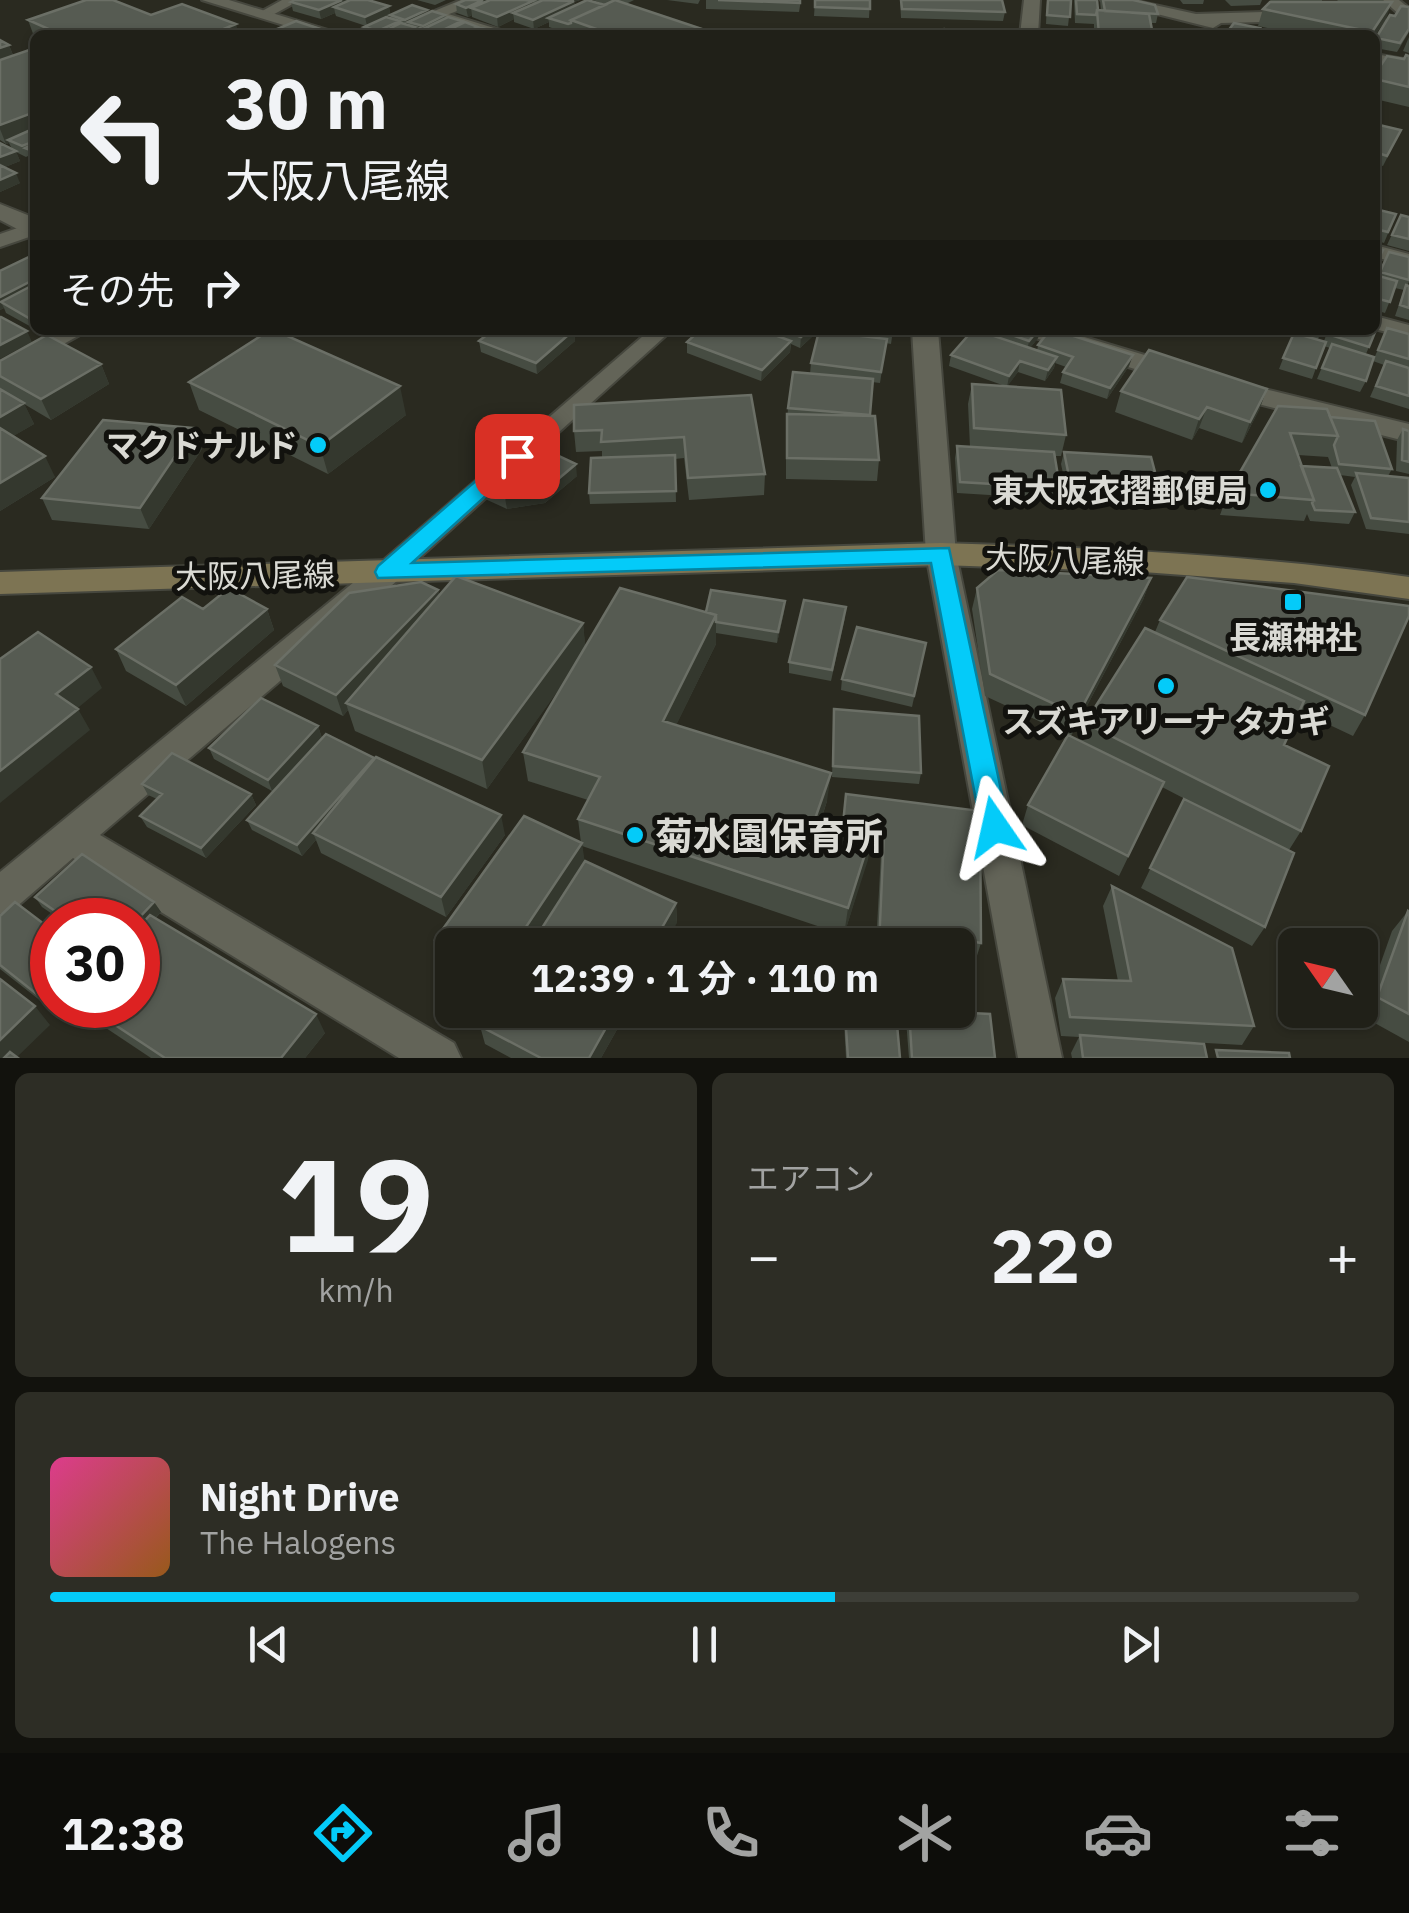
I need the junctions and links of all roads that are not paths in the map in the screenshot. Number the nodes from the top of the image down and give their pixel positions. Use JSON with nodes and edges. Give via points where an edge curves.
{"nodes":[{"id":1,"x":210,"y":0,"type":"edge"},
{"id":2,"x":293,"y":0,"type":"edge"},
{"id":3,"x":478,"y":0,"type":"edge"},
{"id":4,"x":1032,"y":0,"type":"edge"},
{"id":5,"x":1108,"y":0,"type":"edge"},
{"id":6,"x":1390,"y":0,"type":"edge"},
{"id":7,"x":436,"y":14,"type":"joint"},
{"id":8,"x":1374,"y":14,"type":"edge"},
{"id":9,"x":1408,"y":14,"type":"edge"},
{"id":10,"x":262,"y":15,"type":"junction"},
{"id":11,"x":1323,"y":16,"type":"edge"},
{"id":12,"x":1197,"y":19,"type":"junction"},
{"id":13,"x":317,"y":30,"type":"edge"},
{"id":14,"x":486,"y":30,"type":"edge"},
{"id":15,"x":1029,"y":30,"type":"edge"},
{"id":16,"x":1246,"y":30,"type":"edge"},
{"id":17,"x":1380,"y":60,"type":"edge"},
{"id":18,"x":1409,"y":66,"type":"edge"},
{"id":19,"x":0,"y":210,"type":"edge"},
{"id":20,"x":30,"y":225,"type":"edge"},
{"id":21,"x":30,"y":229,"type":"edge"},
{"id":22,"x":0,"y":242,"type":"edge"},
{"id":23,"x":1380,"y":252,"type":"edge"},
{"id":24,"x":1409,"y":260,"type":"edge"},
{"id":25,"x":1380,"y":323,"type":"edge"},
{"id":26,"x":1409,"y":332,"type":"edge"},
{"id":27,"x":69,"y":335,"type":"edge"},
{"id":28,"x":656,"y":335,"type":"edge"},
{"id":29,"x":924,"y":335,"type":"edge"},
{"id":30,"x":1052,"y":335,"type":"edge"},
{"id":31,"x":0,"y":372,"type":"edge"},
{"id":32,"x":1409,"y":433,"type":"edge"},
{"id":33,"x":941,"y":554,"type":"junction"},
{"id":34,"x":387,"y":572,"type":"junction"},
{"id":35,"x":0,"y":583,"type":"edge"},
{"id":36,"x":1409,"y":588,"type":"edge"},
{"id":37,"x":71,"y":837,"type":"junction"},
{"id":38,"x":0,"y":896,"type":"edge"},
{"id":39,"x":438,"y":1058,"type":"edge"},
{"id":40,"x":1040,"y":1058,"type":"edge"}],
"edges":[{"from":1,"to":10,"type":"street"},
{"from":2,"to":10,"type":"lane"},
{"from":3,"to":7,"type":"street"},
{"from":4,"to":15,"type":"street"},
{"from":5,"to":12,"type":"street"},
{"from":6,"to":9,"type":"lane"},
{"from":7,"to":14,"type":"lane"},
{"from":8,"to":9,"type":"street"},
{"from":10,"to":13,"type":"street"},
{"from":11,"to":12,"type":"street"},
{"from":12,"to":16,"type":"street"},
{"from":17,"to":18,"type":"street"},
{"from":19,"to":20,"type":"street"},
{"from":21,"to":22,"type":"lane"},
{"from":23,"to":24,"type":"lane"},
{"from":25,"to":26,"type":"lane"},
{"from":27,"to":31,"type":"lane"},
{"from":28,"to":34,"type":"lane"},
{"from":29,"to":33,"type":"street"},
{"from":30,"to":32,"type":"street","via":[[1270,401]]},
{"from":33,"to":34,"type":"main road","name":"大阪八尾線"},
{"from":33,"to":36,"type":"main road","name":"大阪八尾線","via":[[1144,561]]},
{"from":33,"to":40,"type":"street"},
{"from":34,"to":35,"type":"main road","name":"大阪八尾線"},
{"from":34,"to":37,"type":"street"},
{"from":37,"to":38,"type":"street"},
{"from":37,"to":39,"type":"street"}]}
